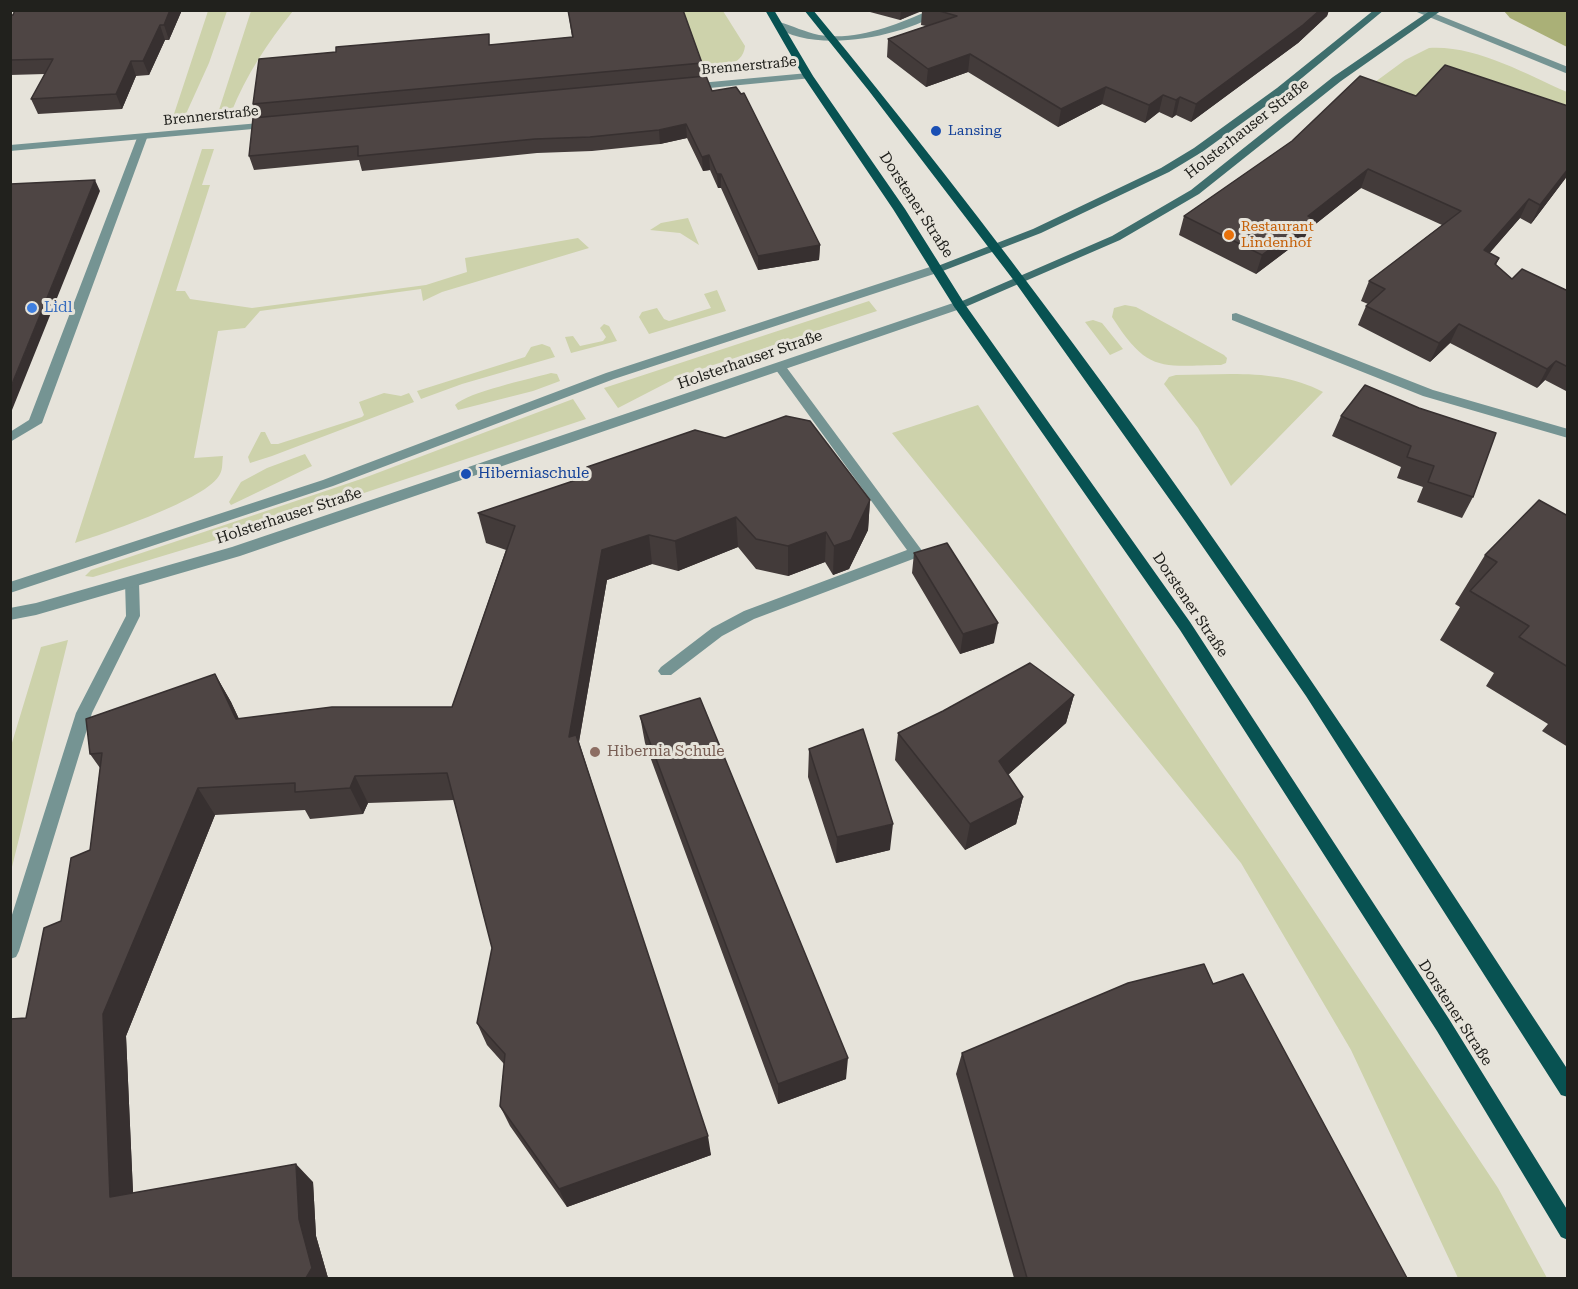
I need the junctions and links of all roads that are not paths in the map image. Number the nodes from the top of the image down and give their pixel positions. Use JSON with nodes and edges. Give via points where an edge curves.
{"nodes":[{"id":1,"x":769,"y":10,"type":"edge"},
{"id":2,"x":808,"y":10,"type":"edge"},
{"id":3,"x":940,"y":10,"type":"edge"},
{"id":4,"x":1380,"y":10,"type":"edge"},
{"id":5,"x":1416,"y":10,"type":"edge"},
{"id":6,"x":1435,"y":13,"type":"edge"},
{"id":7,"x":779,"y":25,"type":"junction"},
{"id":8,"x":831,"y":40,"type":"junction"},
{"id":9,"x":1568,"y":71,"type":"edge"},
{"id":10,"x":808,"y":76,"type":"junction"},
{"id":11,"x":681,"y":87,"type":"edge"},
{"id":12,"x":281,"y":124,"type":"edge"},
{"id":13,"x":142,"y":138,"type":"junction"},
{"id":14,"x":10,"y":148,"type":"edge"},
{"id":15,"x":995,"y":248,"type":"junction"},
{"id":16,"x":936,"y":269,"type":"junction"},
{"id":17,"x":1019,"y":279,"type":"junction"},
{"id":18,"x":959,"y":305,"type":"junction"},
{"id":19,"x":1236,"y":317,"type":"dead end"},
{"id":20,"x":780,"y":367,"type":"junction"},
{"id":21,"x":1568,"y":434,"type":"edge"},
{"id":22,"x":10,"y":438,"type":"edge"},
{"id":23,"x":132,"y":582,"type":"junction"},
{"id":24,"x":10,"y":588,"type":"edge"},
{"id":25,"x":10,"y":614,"type":"edge"},
{"id":26,"x":666,"y":671,"type":"dead end"},
{"id":27,"x":10,"y":951,"type":"edge"},
{"id":28,"x":1568,"y":1088,"type":"edge"},
{"id":29,"x":1568,"y":1230,"type":"edge"}],
"edges":[{"from":1,"to":7,"type":"main road","name":"Dorstener Straße"},
{"from":2,"to":8,"type":"main road"},
{"from":3,"to":8,"type":"street","via":[[886,32]]},
{"from":4,"to":15,"type":"main road","name":"Holsterhauser Straße","via":[[1281,90],[1198,150],[1067,218]]},
{"from":5,"to":6,"type":"street"},
{"from":6,"to":9,"type":"street"},
{"from":6,"to":17,"type":"main road","name":"Holsterhauser Straße","via":[[1337,79],[1195,192],[1116,238]]},
{"from":7,"to":8,"type":"street","via":[[795,33]]},
{"from":7,"to":10,"type":"main road","name":"Dorstener Straße"},
{"from":8,"to":15,"type":"main road"},
{"from":10,"to":11,"type":"street","name":"Brennerstraße"},
{"from":10,"to":16,"type":"main road","name":"Dorstener Straße"},
{"from":12,"to":13,"type":"street","name":"Brennerstraße"},
{"from":13,"to":14,"type":"street","name":"Brennerstraße"},
{"from":13,"to":22,"type":"street","via":[[34,423]]},
{"from":15,"to":16,"type":"main road","name":"Holsterhauser Straße"},
{"from":15,"to":17,"type":"main road"},
{"from":16,"to":18,"type":"main road","name":"Dorstener Straße"},
{"from":16,"to":24,"type":"street","name":"Holsterhauser Straße","via":[[655,361],[308,489]]},
{"from":17,"to":18,"type":"main road","name":"Holsterhauser Straße"},
{"from":17,"to":28,"type":"main road","via":[[1311,692]]},
{"from":18,"to":20,"type":"street","name":"Holsterhauser Straße"},
{"from":18,"to":29,"type":"main road","name":"Dorstener Straße","via":[[1185,626],[1443,1025]]},
{"from":19,"to":21,"type":"street","via":[[1428,393]]},
{"from":20,"to":23,"type":"street","name":"Holsterhauser Straße","via":[[246,548]]},
{"from":20,"to":26,"type":"street","via":[[916,552],[749,615],[717,632]]},
{"from":23,"to":25,"type":"street","name":"Holsterhauser Straße"},
{"from":23,"to":27,"type":"street","via":[[133,616],[84,713]]}]}
